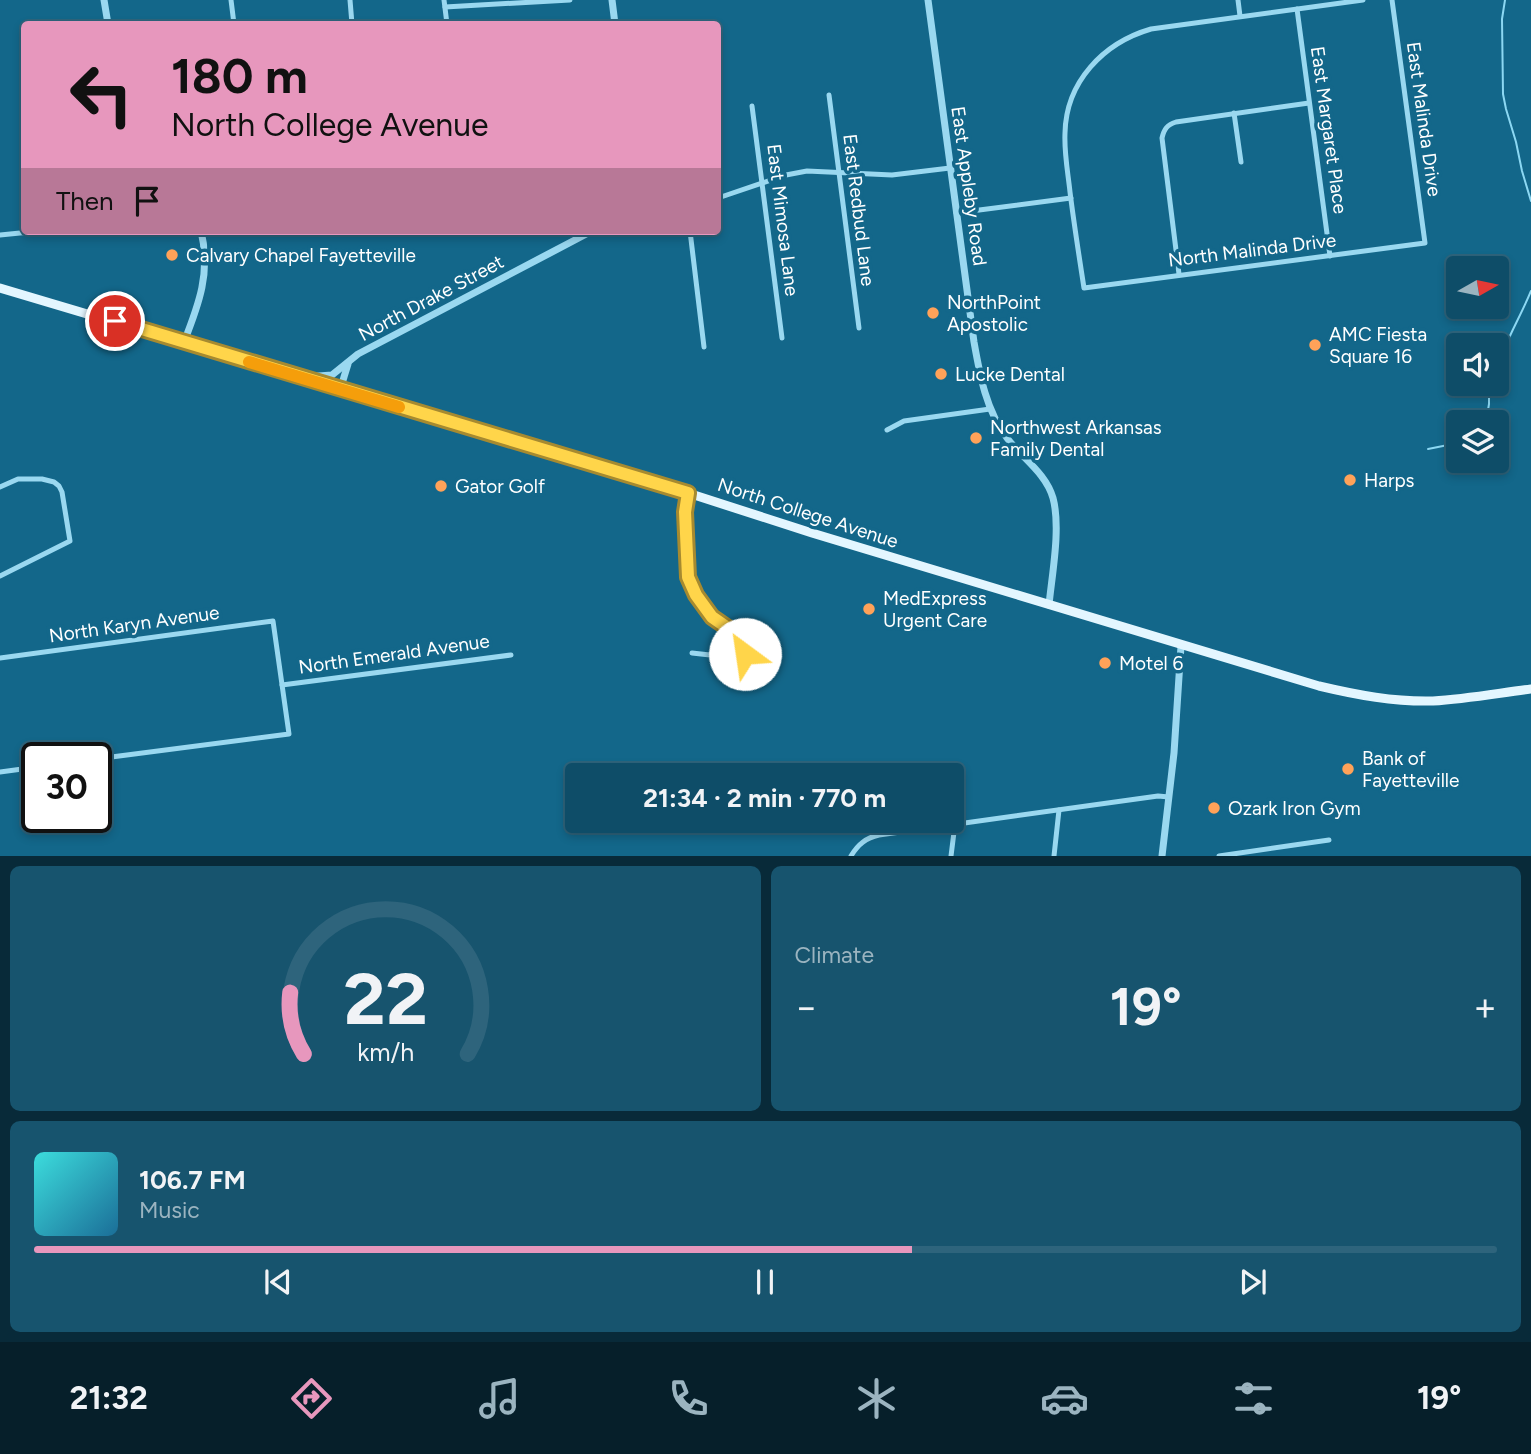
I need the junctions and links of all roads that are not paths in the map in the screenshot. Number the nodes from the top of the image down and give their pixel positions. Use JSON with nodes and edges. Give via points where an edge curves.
{"nodes":[{"id":1,"x":104,"y":0,"type":"edge"},
{"id":2,"x":231,"y":0,"type":"edge"},
{"id":3,"x":350,"y":0,"type":"edge"},
{"id":4,"x":569,"y":0,"type":"edge"},
{"id":5,"x":611,"y":0,"type":"edge"},
{"id":6,"x":928,"y":0,"type":"edge"},
{"id":7,"x":1238,"y":0,"type":"edge"},
{"id":8,"x":1363,"y":0,"type":"edge"},
{"id":9,"x":1392,"y":0,"type":"edge"},
{"id":10,"x":445,"y":4,"type":"edge"},
{"id":11,"x":1297,"y":9,"type":"junction"},
{"id":12,"x":1240,"y":16,"type":"junction"},
{"id":13,"x":108,"y":21,"type":"edge"},
{"id":14,"x":234,"y":21,"type":"edge"},
{"id":15,"x":352,"y":21,"type":"edge"},
{"id":16,"x":614,"y":21,"type":"edge"},
{"id":17,"x":829,"y":95,"type":"dead end"},
{"id":18,"x":1309,"y":103,"type":"junction"},
{"id":19,"x":752,"y":106,"type":"dead end"},
{"id":20,"x":1234,"y":114,"type":"junction"},
{"id":21,"x":1241,"y":162,"type":"dead end"},
{"id":22,"x":950,"y":168,"type":"junction"},
{"id":23,"x":839,"y":172,"type":"junction"},
{"id":24,"x":762,"y":183,"type":"junction"},
{"id":25,"x":721,"y":197,"type":"edge"},
{"id":26,"x":1071,"y":198,"type":"junction"},
{"id":27,"x":956,"y":213,"type":"junction"},
{"id":28,"x":21,"y":233,"type":"edge"},
{"id":29,"x":0,"y":235,"type":"edge"},
{"id":30,"x":202,"y":235,"type":"edge"},
{"id":31,"x":584,"y":235,"type":"edge"},
{"id":32,"x":690,"y":235,"type":"edge"},
{"id":33,"x":1425,"y":243,"type":"joint"},
{"id":34,"x":1330,"y":256,"type":"junction"},
{"id":35,"x":1179,"y":274,"type":"junction"},
{"id":36,"x":0,"y":288,"type":"edge"},
{"id":37,"x":859,"y":328,"type":"dead end"},
{"id":38,"x":782,"y":338,"type":"dead end"},
{"id":39,"x":184,"y":342,"type":"junction"},
{"id":40,"x":704,"y":347,"type":"dead end"},
{"id":41,"x":349,"y":362,"type":"junction"},
{"id":42,"x":300,"y":378,"type":"junction"},
{"id":43,"x":340,"y":390,"type":"junction"},
{"id":44,"x":990,"y":409,"type":"junction"},
{"id":45,"x":887,"y":430,"type":"dead end"},
{"id":46,"x":0,"y":487,"type":"edge"},
{"id":47,"x":688,"y":493,"type":"junction"},
{"id":48,"x":0,"y":576,"type":"edge"},
{"id":49,"x":1049,"y":605,"type":"junction"},
{"id":50,"x":1181,"y":646,"type":"junction"},
{"id":51,"x":692,"y":653,"type":"dead end"},
{"id":52,"x":511,"y":655,"type":"dead end"},
{"id":53,"x":0,"y":658,"type":"edge"},
{"id":54,"x":282,"y":685,"type":"junction"},
{"id":55,"x":1531,"y":689,"type":"edge"},
{"id":56,"x":112,"y":757,"type":"edge"},
{"id":57,"x":21,"y":769,"type":"edge"},
{"id":58,"x":0,"y":772,"type":"edge"},
{"id":59,"x":1169,"y":797,"type":"junction"},
{"id":60,"x":1059,"y":810,"type":"junction"},
{"id":61,"x":964,"y":823,"type":"edge"},
{"id":62,"x":893,"y":833,"type":"edge"},
{"id":63,"x":953,"y":833,"type":"edge"},
{"id":64,"x":1329,"y":840,"type":"dead end"},
{"id":65,"x":851,"y":856,"type":"edge"},
{"id":66,"x":951,"y":856,"type":"edge"},
{"id":67,"x":1054,"y":856,"type":"edge"},
{"id":68,"x":1162,"y":856,"type":"edge"},
{"id":69,"x":1219,"y":856,"type":"edge"}],
"edges":[{"from":1,"to":13,"type":"street"},
{"from":2,"to":14,"type":"street"},
{"from":3,"to":15,"type":"street"},
{"from":4,"to":10,"type":"street"},
{"from":5,"to":16,"type":"street"},
{"from":6,"to":22,"type":"street","name":"East Appleby Road"},
{"from":7,"to":12,"type":"street"},
{"from":8,"to":11,"type":"street"},
{"from":9,"to":33,"type":"street","name":"East Malinda Drive"},
{"from":11,"to":12,"type":"street"},
{"from":11,"to":18,"type":"street","name":"East Margaret Place"},
{"from":12,"to":26,"type":"street","via":[[1140,32],[1093,63],[1076,87],[1066,121]]},
{"from":17,"to":23,"type":"street","name":"East Redbud Lane"},
{"from":18,"to":20,"type":"street"},
{"from":18,"to":34,"type":"street","name":"East Margaret Place"},
{"from":19,"to":24,"type":"street","name":"East Mimosa Lane"},
{"from":20,"to":21,"type":"street"},
{"from":20,"to":35,"type":"street","via":[[1175,122],[1164,129]]},
{"from":22,"to":23,"type":"street","via":[[892,175]]},
{"from":22,"to":27,"type":"street","name":"East Appleby Road"},
{"from":23,"to":24,"type":"street","via":[[807,171]]},
{"from":23,"to":37,"type":"street","name":"East Redbud Lane"},
{"from":24,"to":25,"type":"street"},
{"from":24,"to":38,"type":"street","name":"East Mimosa Lane"},
{"from":26,"to":27,"type":"street"},
{"from":26,"to":35,"type":"street","name":"North Malinda Drive","via":[[1084,288]]},
{"from":27,"to":44,"type":"street","name":"East Appleby Road","via":[[978,362]]},
{"from":28,"to":29,"type":"street"},
{"from":30,"to":39,"type":"street","via":[[204,282]]},
{"from":31,"to":41,"type":"street","name":"North Drake Street"},
{"from":32,"to":40,"type":"street"},
{"from":33,"to":34,"type":"street","name":"North Malinda Drive"},
{"from":34,"to":35,"type":"street","name":"North Malinda Drive"},
{"from":36,"to":39,"type":"main road","name":"North College Avenue"},
{"from":39,"to":42,"type":"main road","name":"North College Avenue"},
{"from":41,"to":42,"type":"street","via":[[332,375]]},
{"from":41,"to":43,"type":"street","name":"North Drake Street"},
{"from":42,"to":43,"type":"main road","name":"North College Avenue"},
{"from":43,"to":47,"type":"main road","name":"North College Avenue"},
{"from":44,"to":45,"type":"street","via":[[904,421]]},
{"from":44,"to":49,"type":"street","name":"East Appleby Road","via":[[1053,496],[1056,526]]},
{"from":46,"to":48,"type":"street","via":[[18,479],[54,482],[62,492],[70,541]]},
{"from":47,"to":49,"type":"main road","name":"North College Avenue"},
{"from":47,"to":51,"type":"street","via":[[688,577],[712,617],[747,645],[745,654],[737,658]]},
{"from":49,"to":50,"type":"main road","name":"North College Avenue"},
{"from":50,"to":55,"type":"main road","name":"North College Avenue","via":[[1319,686],[1384,699],[1452,700]]},
{"from":50,"to":59,"type":"street"},
{"from":52,"to":54,"type":"street","name":"North Emerald Avenue"},
{"from":53,"to":54,"type":"street","name":"North Karyn Avenue","via":[[273,621]]},
{"from":54,"to":56,"type":"street","via":[[289,734]]},
{"from":57,"to":58,"type":"street"},
{"from":59,"to":60,"type":"street"},
{"from":59,"to":68,"type":"street"},
{"from":60,"to":61,"type":"street"},
{"from":60,"to":67,"type":"street"},
{"from":62,"to":65,"type":"street","via":[[860,843]]},
{"from":63,"to":66,"type":"street"},
{"from":64,"to":69,"type":"street"}]}
